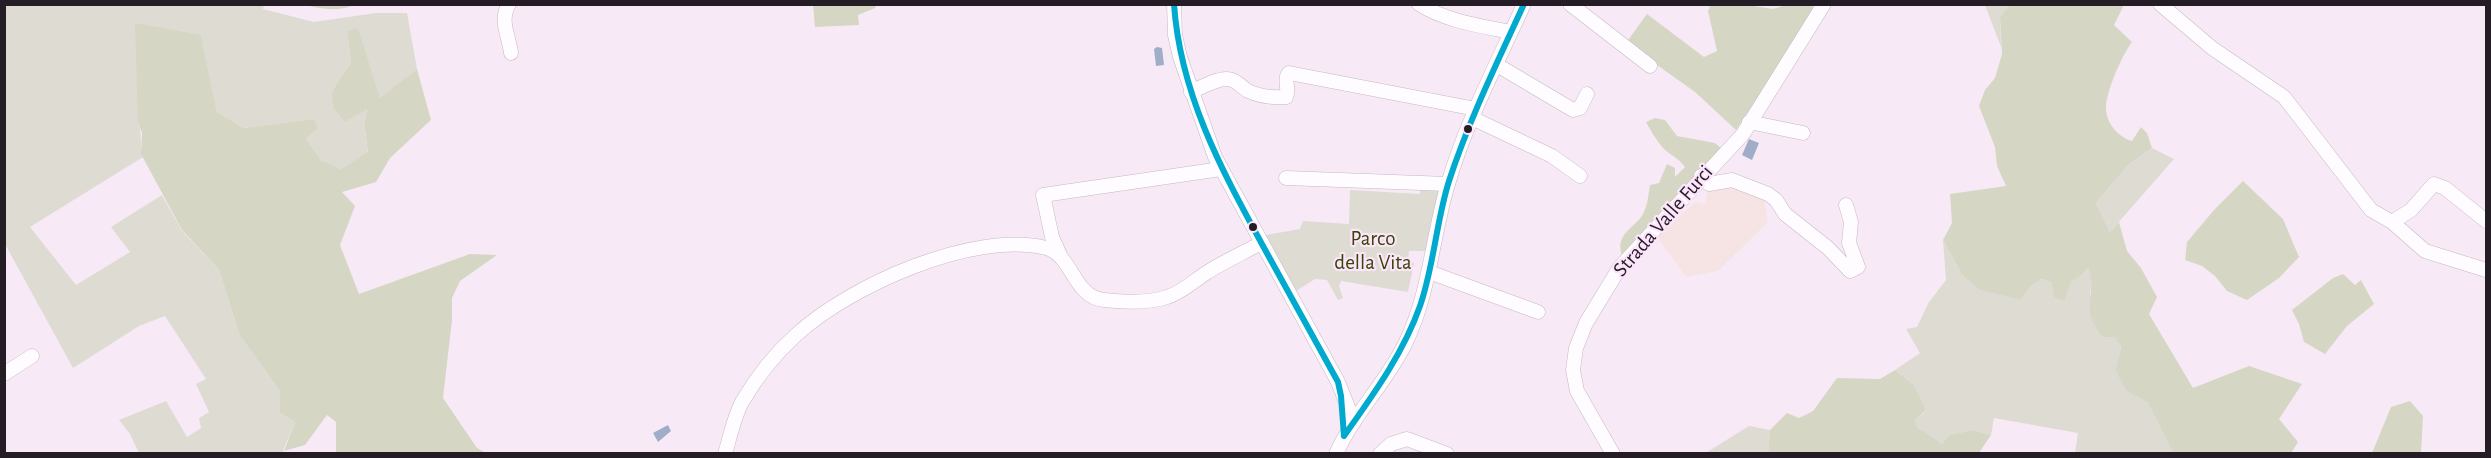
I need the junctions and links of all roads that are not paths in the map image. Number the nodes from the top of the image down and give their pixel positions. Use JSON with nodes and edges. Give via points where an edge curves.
{"nodes":[{"id":1,"x":509,"y":4,"type":"edge"},
{"id":2,"x":1174,"y":4,"type":"edge"},
{"id":3,"x":1419,"y":4,"type":"edge"},
{"id":4,"x":1524,"y":4,"type":"edge"},
{"id":5,"x":1570,"y":4,"type":"edge"},
{"id":6,"x":1824,"y":4,"type":"edge"},
{"id":7,"x":2160,"y":4,"type":"edge"},
{"id":8,"x":1511,"y":32,"type":"junction"},
{"id":9,"x":512,"y":53,"type":"dead end"},
{"id":10,"x":1497,"y":65,"type":"junction"},
{"id":11,"x":1650,"y":66,"type":"dead end"},
{"id":12,"x":1191,"y":92,"type":"junction"},
{"id":13,"x":1587,"y":94,"type":"dead end"},
{"id":14,"x":1474,"y":113,"type":"junction"},
{"id":15,"x":1749,"y":123,"type":"junction"},
{"id":16,"x":1803,"y":133,"type":"dead end"},
{"id":17,"x":1221,"y":169,"type":"junction"},
{"id":18,"x":1580,"y":176,"type":"dead end"},
{"id":19,"x":1701,"y":176,"type":"junction"},
{"id":20,"x":1286,"y":178,"type":"dead end"},
{"id":21,"x":1448,"y":184,"type":"junction"},
{"id":22,"x":1846,"y":205,"type":"dead end"},
{"id":23,"x":2487,"y":221,"type":"edge"},
{"id":24,"x":2392,"y":222,"type":"junction"},
{"id":25,"x":1261,"y":243,"type":"junction"},
{"id":26,"x":1060,"y":255,"type":"junction"},
{"id":27,"x":2487,"y":270,"type":"edge"},
{"id":28,"x":1429,"y":272,"type":"junction"},
{"id":29,"x":1538,"y":312,"type":"dead end"},
{"id":30,"x":32,"y":356,"type":"dead end"},
{"id":31,"x":4,"y":374,"type":"edge"},
{"id":32,"x":1342,"y":394,"type":"junction"},
{"id":33,"x":1354,"y":422,"type":"junction"},
{"id":34,"x":1344,"y":436,"type":"junction"},
{"id":35,"x":1340,"y":452,"type":"edge"},
{"id":36,"x":725,"y":453,"type":"edge"},
{"id":37,"x":1380,"y":453,"type":"edge"},
{"id":38,"x":1447,"y":453,"type":"edge"},
{"id":39,"x":1613,"y":453,"type":"edge"}],
"edges":[{"from":1,"to":9,"type":"street","via":[[504,23]]},
{"from":2,"to":12,"type":"street","via":[[1180,57]]},
{"from":3,"to":8,"type":"street","via":[[1466,22]]},
{"from":4,"to":8,"type":"street"},
{"from":5,"to":11,"type":"street"},
{"from":6,"to":15,"type":"street","name":"Strada Valle Furci"},
{"from":7,"to":24,"type":"street","via":[[2212,48],[2284,97],[2371,210]]},
{"from":8,"to":10,"type":"street"},
{"from":10,"to":13,"type":"street","via":[[1573,110],[1580,108]]},
{"from":10,"to":14,"type":"street"},
{"from":12,"to":14,"type":"street","via":[[1228,79],[1251,92],[1286,98],[1289,73]]},
{"from":12,"to":17,"type":"street"},
{"from":14,"to":18,"type":"street"},
{"from":14,"to":21,"type":"street"},
{"from":15,"to":16,"type":"street"},
{"from":15,"to":19,"type":"street","name":"Strada Valle Furci"},
{"from":17,"to":25,"type":"street"},
{"from":17,"to":26,"type":"street","via":[[1043,195]]},
{"from":19,"to":22,"type":"street","via":[[1709,184],[1732,180],[1768,194],[1785,214],[1851,271],[1858,267],[1849,243],[1851,222]]},
{"from":19,"to":39,"type":"street","name":"Strada Valle Furci","via":[[1620,267],[1596,304],[1576,348],[1577,391]]},
{"from":20,"to":21,"type":"street"},
{"from":21,"to":28,"type":"street"},
{"from":23,"to":24,"type":"street","via":[[2445,188],[2434,184],[2411,210]]},
{"from":24,"to":27,"type":"street","via":[[2425,251]]},
{"from":25,"to":26,"type":"street","via":[[1168,297],[1147,300],[1092,297],[1081,288]]},
{"from":25,"to":32,"type":"street"},
{"from":26,"to":36,"type":"street","via":[[1048,249],[1022,246],[951,253],[852,297],[796,335],[770,364],[741,404]]},
{"from":28,"to":29,"type":"street"},
{"from":28,"to":33,"type":"street","via":[[1406,342]]},
{"from":30,"to":31,"type":"street"},
{"from":32,"to":33,"type":"street"},
{"from":32,"to":34,"type":"street"},
{"from":33,"to":34,"type":"street"},
{"from":34,"to":35,"type":"street"},
{"from":37,"to":38,"type":"street","via":[[1407,439]]}]}
